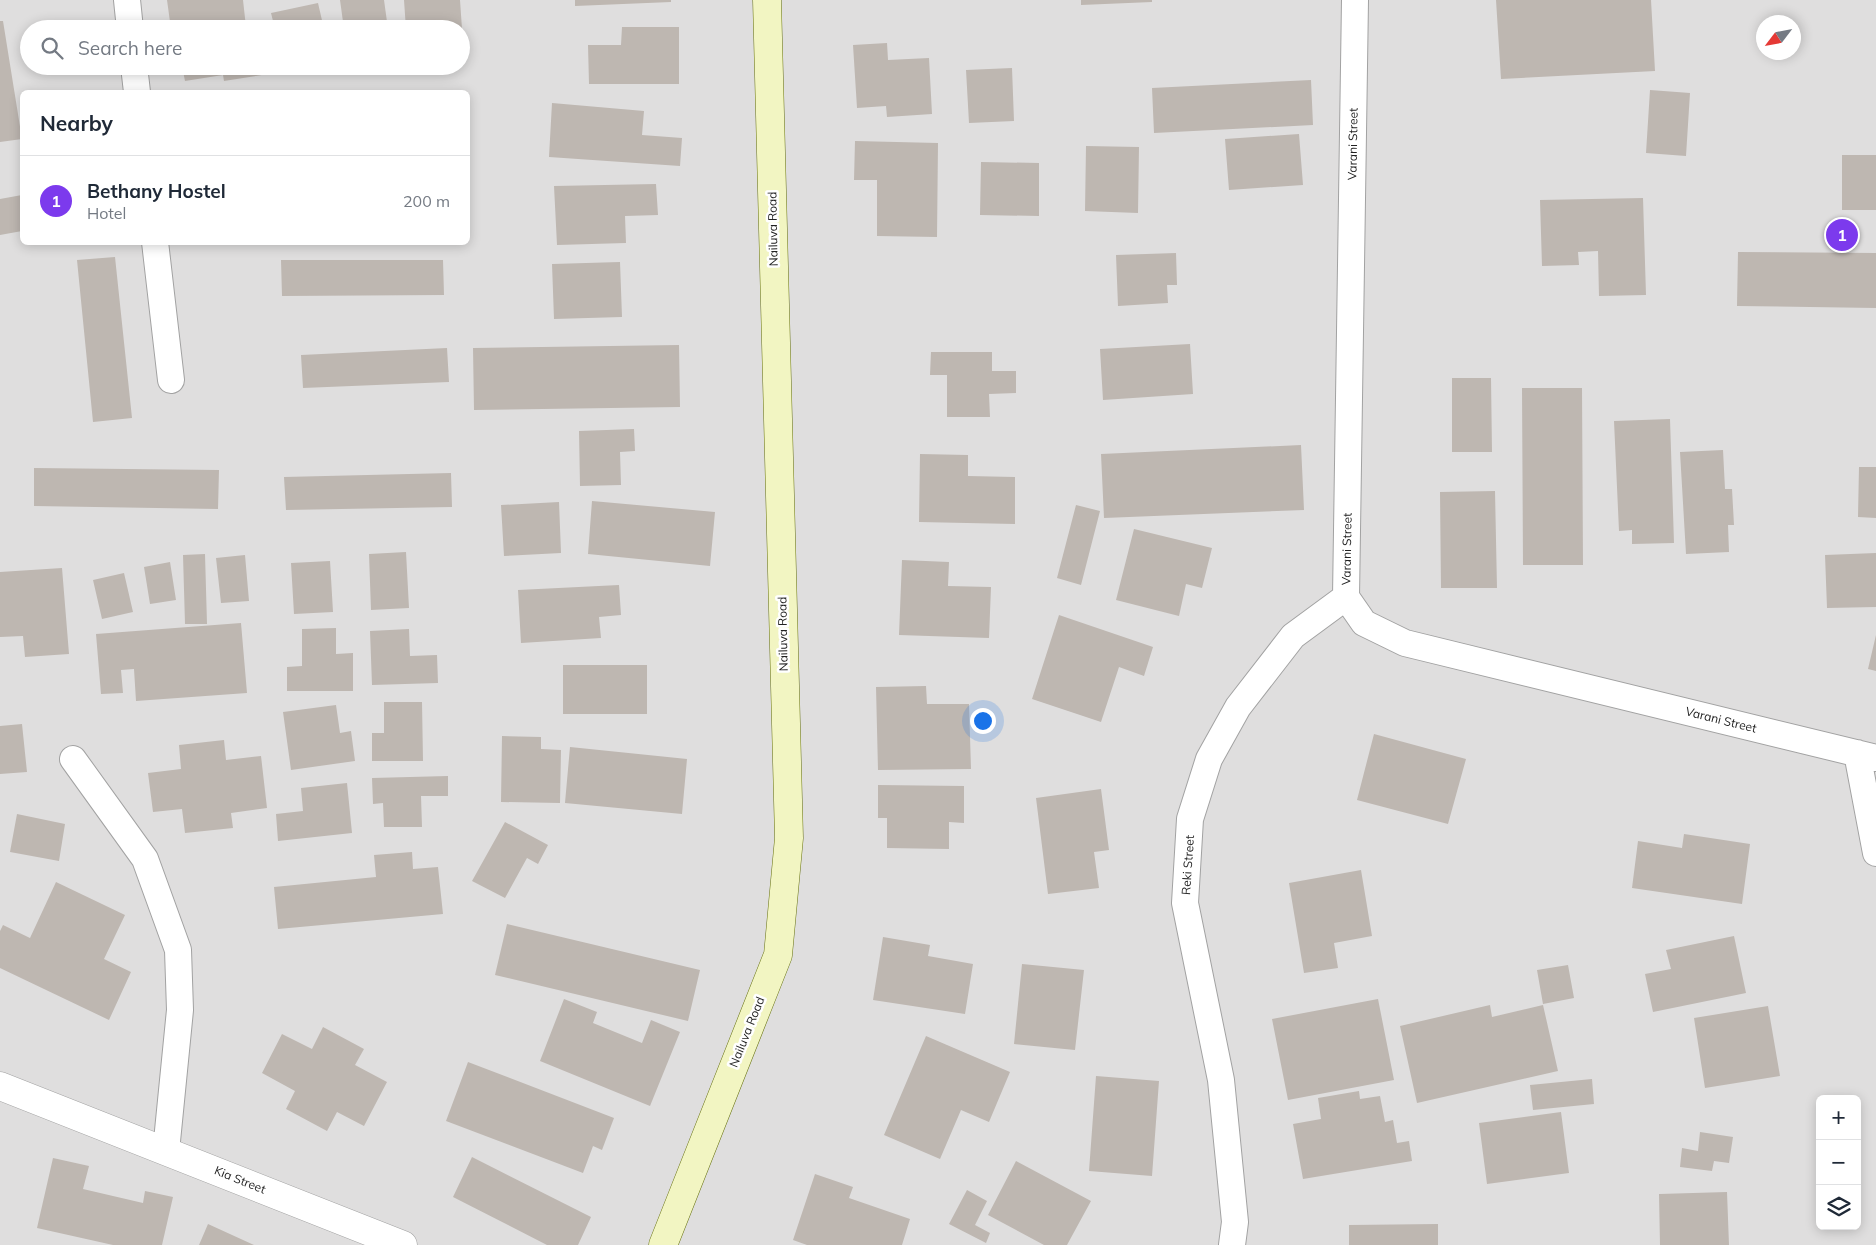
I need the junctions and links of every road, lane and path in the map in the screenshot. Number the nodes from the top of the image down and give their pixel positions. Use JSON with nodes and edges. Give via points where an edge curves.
{"nodes":[{"id":1,"x":127,"y":0,"type":"edge"},
{"id":2,"x":767,"y":0,"type":"edge"},
{"id":3,"x":1355,"y":0,"type":"edge"},
{"id":4,"x":129,"y":20,"type":"edge"},
{"id":5,"x":135,"y":75,"type":"edge"},
{"id":6,"x":137,"y":90,"type":"edge"},
{"id":7,"x":155,"y":245,"type":"edge"},
{"id":8,"x":171,"y":380,"type":"dead end"},
{"id":9,"x":1346,"y":597,"type":"junction"},
{"id":10,"x":1867,"y":755,"type":"edge"},
{"id":11,"x":73,"y":759,"type":"dead end"},
{"id":12,"x":1876,"y":853,"type":"edge"},
{"id":13,"x":0,"y":1086,"type":"edge"},
{"id":14,"x":166,"y":1151,"type":"junction"},
{"id":15,"x":403,"y":1245,"type":"edge"},
{"id":16,"x":662,"y":1245,"type":"edge"},
{"id":17,"x":1232,"y":1245,"type":"edge"}],
"edges":[{"from":1,"to":4,"type":"street"},
{"from":2,"to":16,"type":"main road","name":"Nailuva Road","via":[[789,838],[778,955]]},
{"from":3,"to":9,"type":"street","name":"Varani Street"},
{"from":5,"to":6,"type":"street"},
{"from":7,"to":8,"type":"street"},
{"from":9,"to":10,"type":"street","name":"Varani Street","via":[[1364,622],[1405,643]]},
{"from":9,"to":17,"type":"street","name":"Reki Street","via":[[1293,636],[1238,707],[1209,759],[1190,818],[1185,903],[1221,1080],[1235,1222]]},
{"from":10,"to":12,"type":"street"},
{"from":11,"to":14,"type":"street","via":[[145,859],[178,950],[180,1010]]},
{"from":13,"to":14,"type":"street","name":"Kia Street"},
{"from":14,"to":15,"type":"street","name":"Kia Street"}]}
